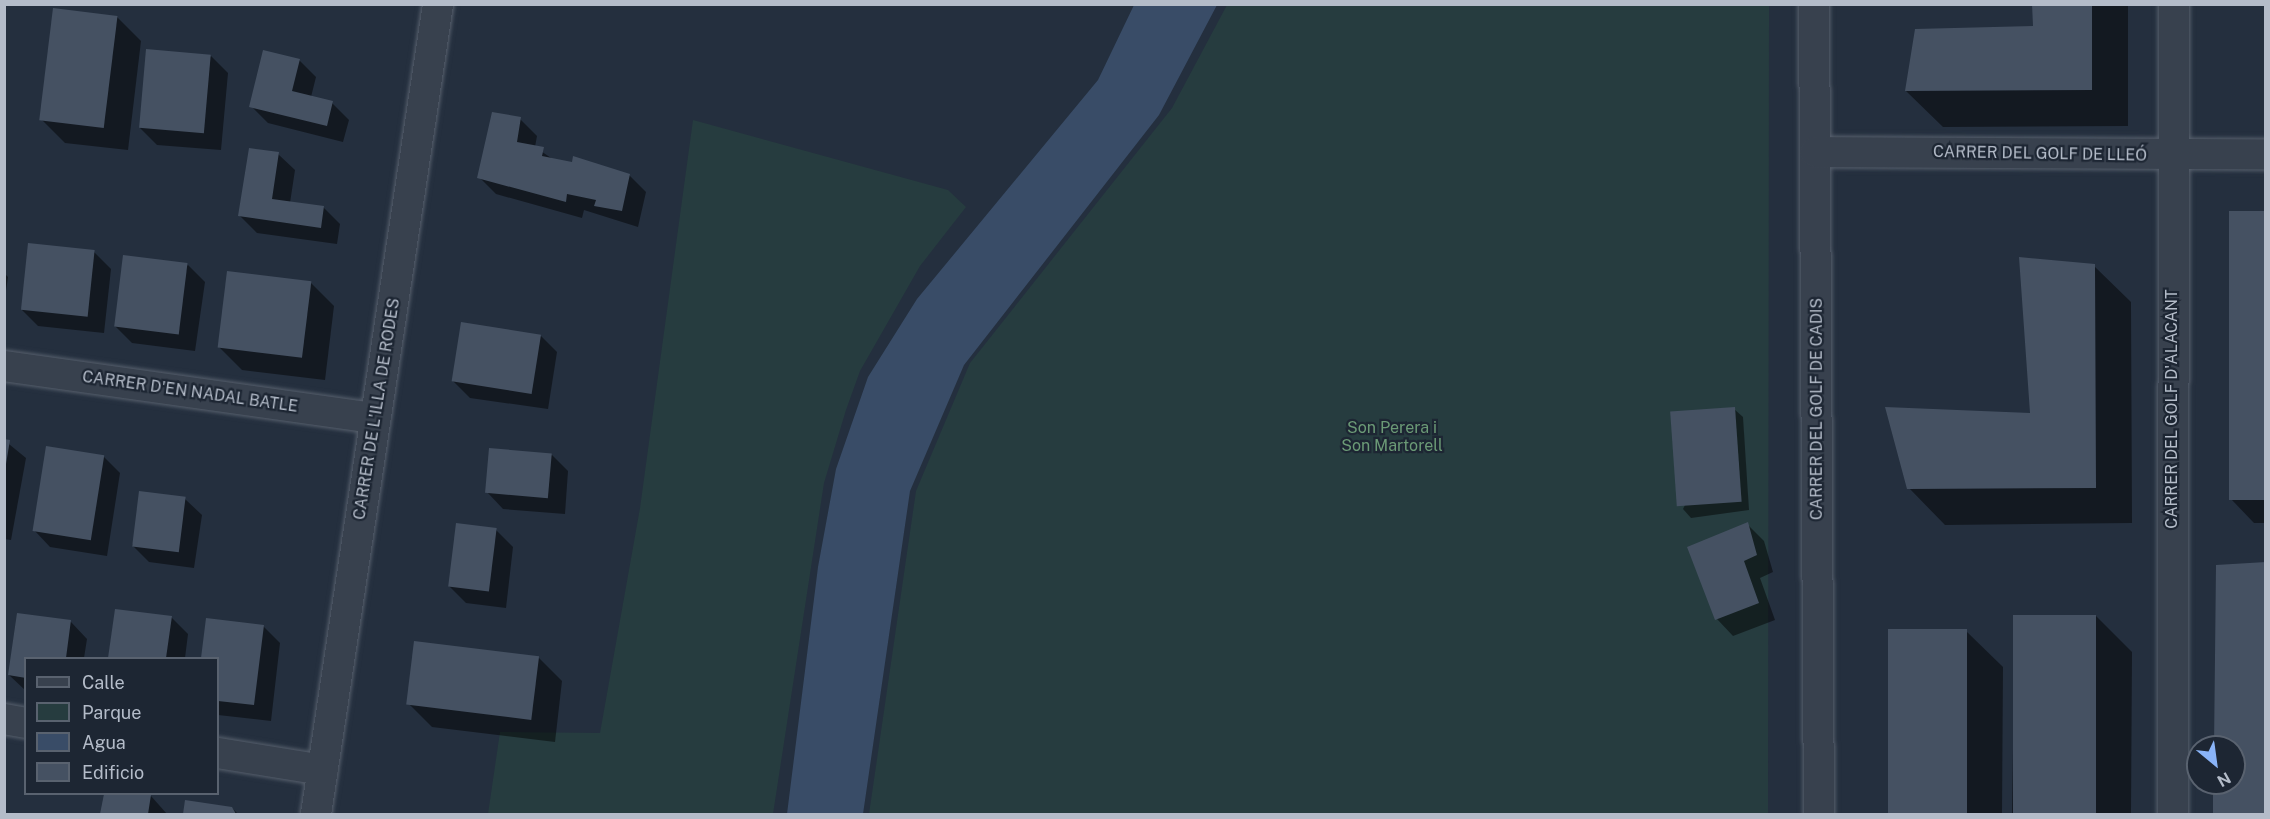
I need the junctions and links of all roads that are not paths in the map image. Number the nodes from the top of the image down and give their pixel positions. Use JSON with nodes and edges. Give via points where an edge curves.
{"nodes":[{"id":1,"x":438,"y":4,"type":"edge"},
{"id":2,"x":1814,"y":4,"type":"edge"},
{"id":3,"x":2174,"y":4,"type":"edge"},
{"id":4,"x":1815,"y":152,"type":"junction"},
{"id":5,"x":2265,"y":154,"type":"edge"},
{"id":6,"x":2171,"y":156,"type":"junction"},
{"id":7,"x":4,"y":366,"type":"edge"},
{"id":8,"x":375,"y":418,"type":"junction"},
{"id":9,"x":4,"y":720,"type":"edge"},
{"id":10,"x":24,"y":723,"type":"edge"},
{"id":11,"x":219,"y":753,"type":"edge"},
{"id":12,"x":323,"y":770,"type":"junction"},
{"id":13,"x":316,"y":814,"type":"edge"},
{"id":14,"x":1819,"y":814,"type":"edge"},
{"id":15,"x":2173,"y":814,"type":"edge"}],
"edges":[{"from":1,"to":8,"type":"street","name":"CARRER DE L'ILLA DE RODES"},
{"from":2,"to":4,"type":"street","name":"CARRER DEL GOLF DE CADIS"},
{"from":3,"to":6,"type":"street","name":"CARRER DEL GOLF D'ALACANT"},
{"from":4,"to":6,"type":"street","name":"CARRER DEL GOLF DE LLEÓ"},
{"from":4,"to":14,"type":"street","name":"CARRER DEL GOLF DE CADIS"},
{"from":5,"to":6,"type":"street","name":"CARRER DEL GOLF DE LLEÓ"},
{"from":6,"to":15,"type":"street","name":"CARRER DEL GOLF D'ALACANT"},
{"from":7,"to":8,"type":"street","name":"CARRER D'EN NADAL BATLE"},
{"from":8,"to":12,"type":"street","name":"CARRER DE L'ILLA DE RODES"},
{"from":9,"to":10,"type":"street"},
{"from":11,"to":12,"type":"street"},
{"from":12,"to":13,"type":"street","name":"CARRER DE L'ILLA DE RODES"}]}
